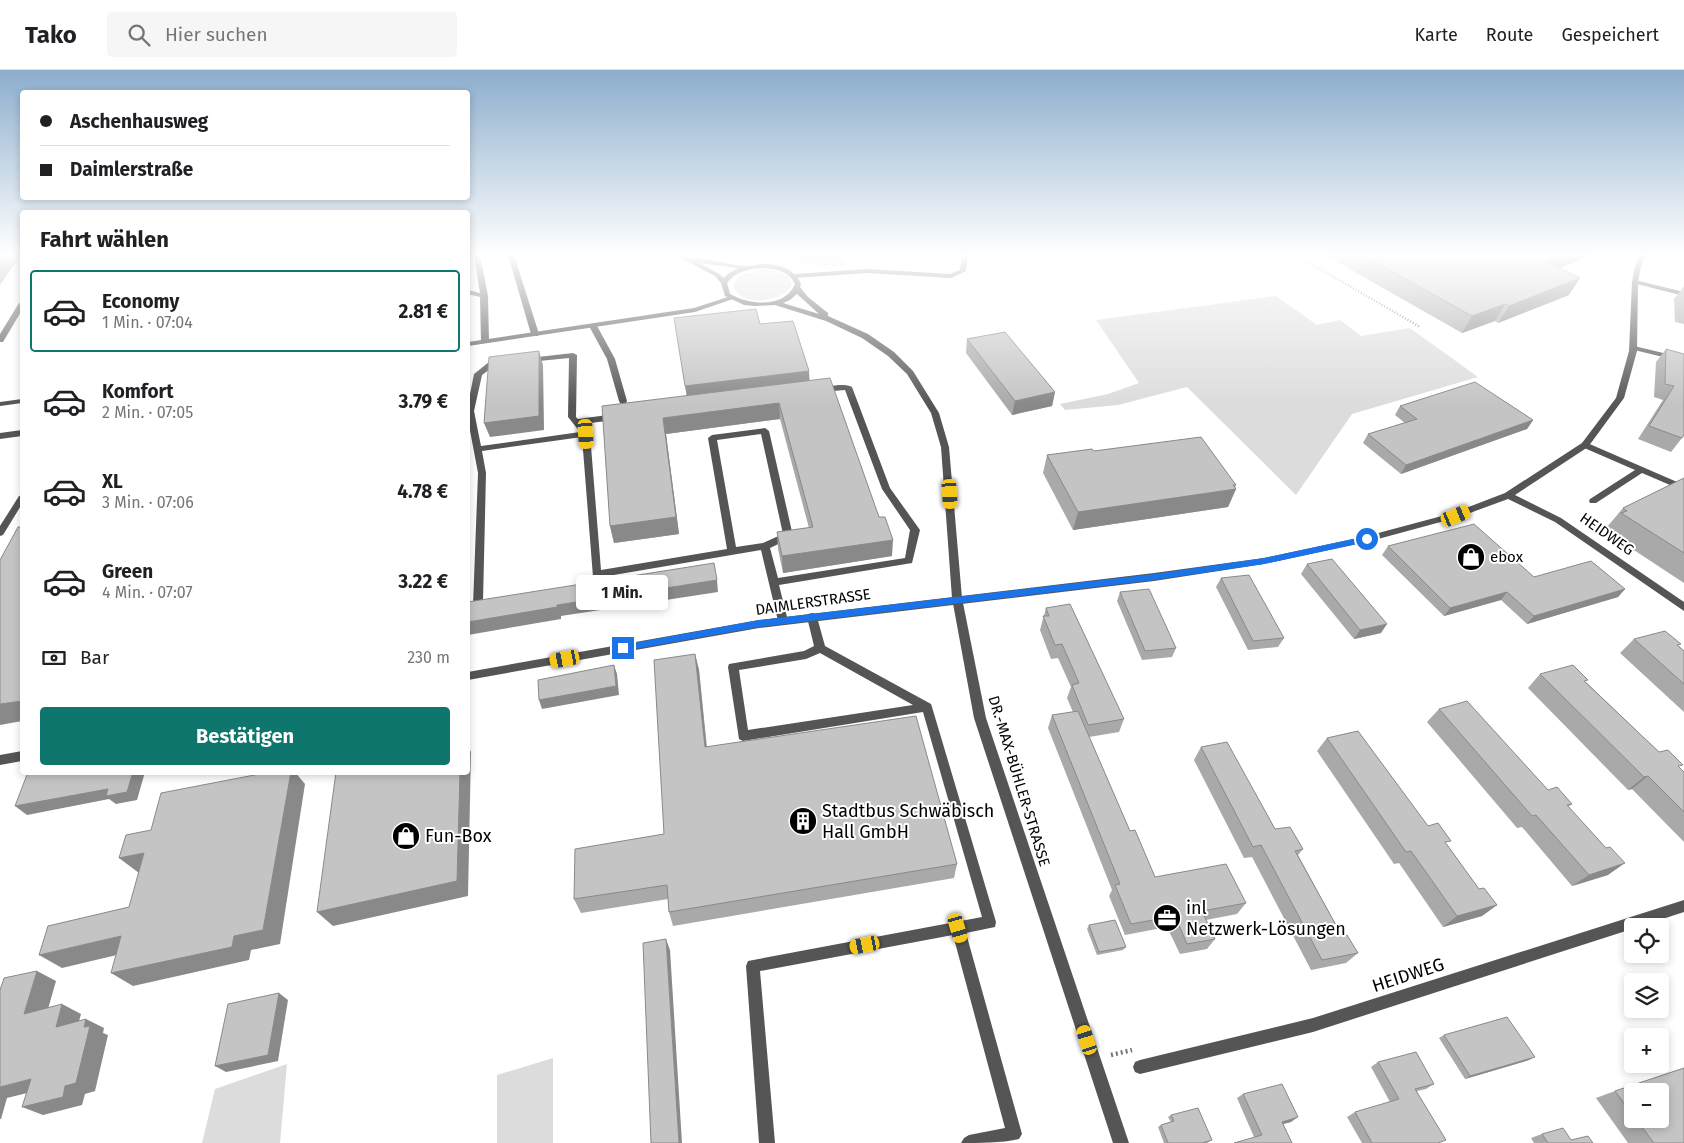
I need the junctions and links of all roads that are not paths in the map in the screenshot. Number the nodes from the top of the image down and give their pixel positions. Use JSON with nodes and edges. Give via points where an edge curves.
{"nodes":[{"id":1,"x":484,"y":305,"type":"edge"},
{"id":2,"x":526,"y":305,"type":"edge"},
{"id":3,"x":709,"y":305,"type":"edge"},
{"id":4,"x":783,"y":305,"type":"edge"},
{"id":5,"x":813,"y":305,"type":"edge"},
{"id":6,"x":1634,"y":305,"type":"edge"},
{"id":7,"x":20,"y":308,"type":"edge"},
{"id":8,"x":829,"y":318,"type":"junction"},
{"id":9,"x":593,"y":326,"type":"junction"},
{"id":10,"x":534,"y":334,"type":"junction"},
{"id":11,"x":0,"y":340,"type":"edge"},
{"id":12,"x":485,"y":341,"type":"junction"},
{"id":13,"x":470,"y":344,"type":"edge"},
{"id":14,"x":1633,"y":347,"type":"junction"},
{"id":15,"x":1684,"y":360,"type":"edge"},
{"id":16,"x":809,"y":392,"type":"edge"},
{"id":17,"x":20,"y":401,"type":"edge"},
{"id":18,"x":623,"y":401,"type":"edge"},
{"id":19,"x":0,"y":404,"type":"edge"},
{"id":20,"x":624,"y":416,"type":"edge"},
{"id":21,"x":576,"y":422,"type":"junction"},
{"id":22,"x":20,"y":433,"type":"edge"},
{"id":23,"x":586,"y":434,"type":"junction"},
{"id":24,"x":0,"y":436,"type":"edge"},
{"id":25,"x":1585,"y":445,"type":"junction"},
{"id":26,"x":478,"y":449,"type":"junction"},
{"id":27,"x":1641,"y":470,"type":"junction"},
{"id":28,"x":1684,"y":488,"type":"edge"},
{"id":29,"x":1508,"y":494,"type":"junction"},
{"id":30,"x":20,"y":501,"type":"edge"},
{"id":31,"x":1593,"y":501,"type":"dead end"},
{"id":32,"x":4,"y":522,"type":"edge"},
{"id":33,"x":0,"y":533,"type":"edge"},
{"id":34,"x":765,"y":546,"type":"junction"},
{"id":35,"x":732,"y":551,"type":"junction"},
{"id":36,"x":596,"y":574,"type":"junction"},
{"id":37,"x":774,"y":582,"type":"junction"},
{"id":38,"x":597,"y":585,"type":"edge"},
{"id":39,"x":957,"y":598,"type":"junction"},
{"id":40,"x":496,"y":602,"type":"edge"},
{"id":41,"x":1684,"y":607,"type":"edge"},
{"id":42,"x":812,"y":617,"type":"junction"},
{"id":43,"x":783,"y":621,"type":"junction"},
{"id":44,"x":820,"y":648,"type":"junction"},
{"id":45,"x":470,"y":676,"type":"edge"},
{"id":46,"x":927,"y":707,"type":"junction"},
{"id":47,"x":20,"y":756,"type":"edge"},
{"id":48,"x":0,"y":760,"type":"edge"},
{"id":49,"x":1684,"y":906,"type":"edge"},
{"id":50,"x":958,"y":928,"type":"junction"},
{"id":51,"x":1140,"y":1067,"type":"road end"},
{"id":52,"x":767,"y":1143,"type":"edge"},
{"id":53,"x":969,"y":1143,"type":"edge"},
{"id":54,"x":1121,"y":1143,"type":"edge"}],
"edges":[{"from":1,"to":12,"type":"street"},
{"from":2,"to":10,"type":"street"},
{"from":3,"to":9,"type":"street"},
{"from":4,"to":8,"type":"street","name":"DR.-MAX-BÜHLER-STRASSE"},
{"from":5,"to":8,"type":"street","name":"DR.-MAX-BÜHLER-STRASSE"},
{"from":6,"to":14,"type":"street"},
{"from":7,"to":11,"type":"street"},
{"from":8,"to":39,"type":"street","name":"DR.-MAX-BÜHLER-STRASSE","via":[[865,336],[891,354],[910,373],[935,413],[945,446]]},
{"from":9,"to":10,"type":"street"},
{"from":9,"to":18,"type":"street","via":[[611,359]]},
{"from":10,"to":12,"type":"street"},
{"from":12,"to":13,"type":"street"},
{"from":14,"to":15,"type":"street"},
{"from":14,"to":25,"type":"street","via":[[1620,398]]},
{"from":16,"to":37,"type":"street","via":[[848,387],[886,489],[915,530],[909,561]]},
{"from":17,"to":19,"type":"street"},
{"from":20,"to":21,"type":"street"},
{"from":21,"to":23,"type":"street"},
{"from":21,"to":26,"type":"street","via":[[572,417],[573,355],[492,364],[478,374],[470,411]]},
{"from":22,"to":24,"type":"street"},
{"from":23,"to":26,"type":"street"},
{"from":23,"to":36,"type":"street"},
{"from":25,"to":27,"type":"street"},
{"from":25,"to":29,"type":"street","name":"DAIMLERSTRASSE"},
{"from":26,"to":40,"type":"street","via":[[482,473],[478,605]]},
{"from":27,"to":28,"type":"street"},
{"from":27,"to":31,"type":"street"},
{"from":29,"to":39,"type":"street","name":"DAIMLERSTRASSE","via":[[1456,516],[1264,561],[1154,577]]},
{"from":29,"to":41,"type":"street","name":"HEIDWEG","via":[[1558,520]]},
{"from":30,"to":32,"type":"street"},
{"from":32,"to":33,"type":"street"},
{"from":34,"to":35,"type":"street"},
{"from":34,"to":35,"type":"street","via":[[788,536],[765,431],[712,438]]},
{"from":34,"to":37,"type":"street"},
{"from":35,"to":36,"type":"street"},
{"from":36,"to":38,"type":"street"},
{"from":37,"to":43,"type":"street"},
{"from":39,"to":42,"type":"street","name":"DAIMLERSTRASSE"},
{"from":39,"to":54,"type":"street","name":"DR.-MAX-BÜHLER-STRASSE","via":[[980,718]]},
{"from":42,"to":43,"type":"street","name":"DAIMLERSTRASSE"},
{"from":42,"to":44,"type":"street"},
{"from":43,"to":45,"type":"street","name":"DAIMLERSTRASSE"},
{"from":44,"to":46,"type":"street"},
{"from":44,"to":46,"type":"street","via":[[806,655],[733,667],[743,736]]},
{"from":46,"to":50,"type":"street","via":[[990,922]]},
{"from":47,"to":48,"type":"street"},
{"from":49,"to":51,"type":"street","name":"HEIDWEG","via":[[1312,1025]]},
{"from":50,"to":52,"type":"street","via":[[753,966]]},
{"from":50,"to":53,"type":"street","via":[[1014,1134]]}]}
